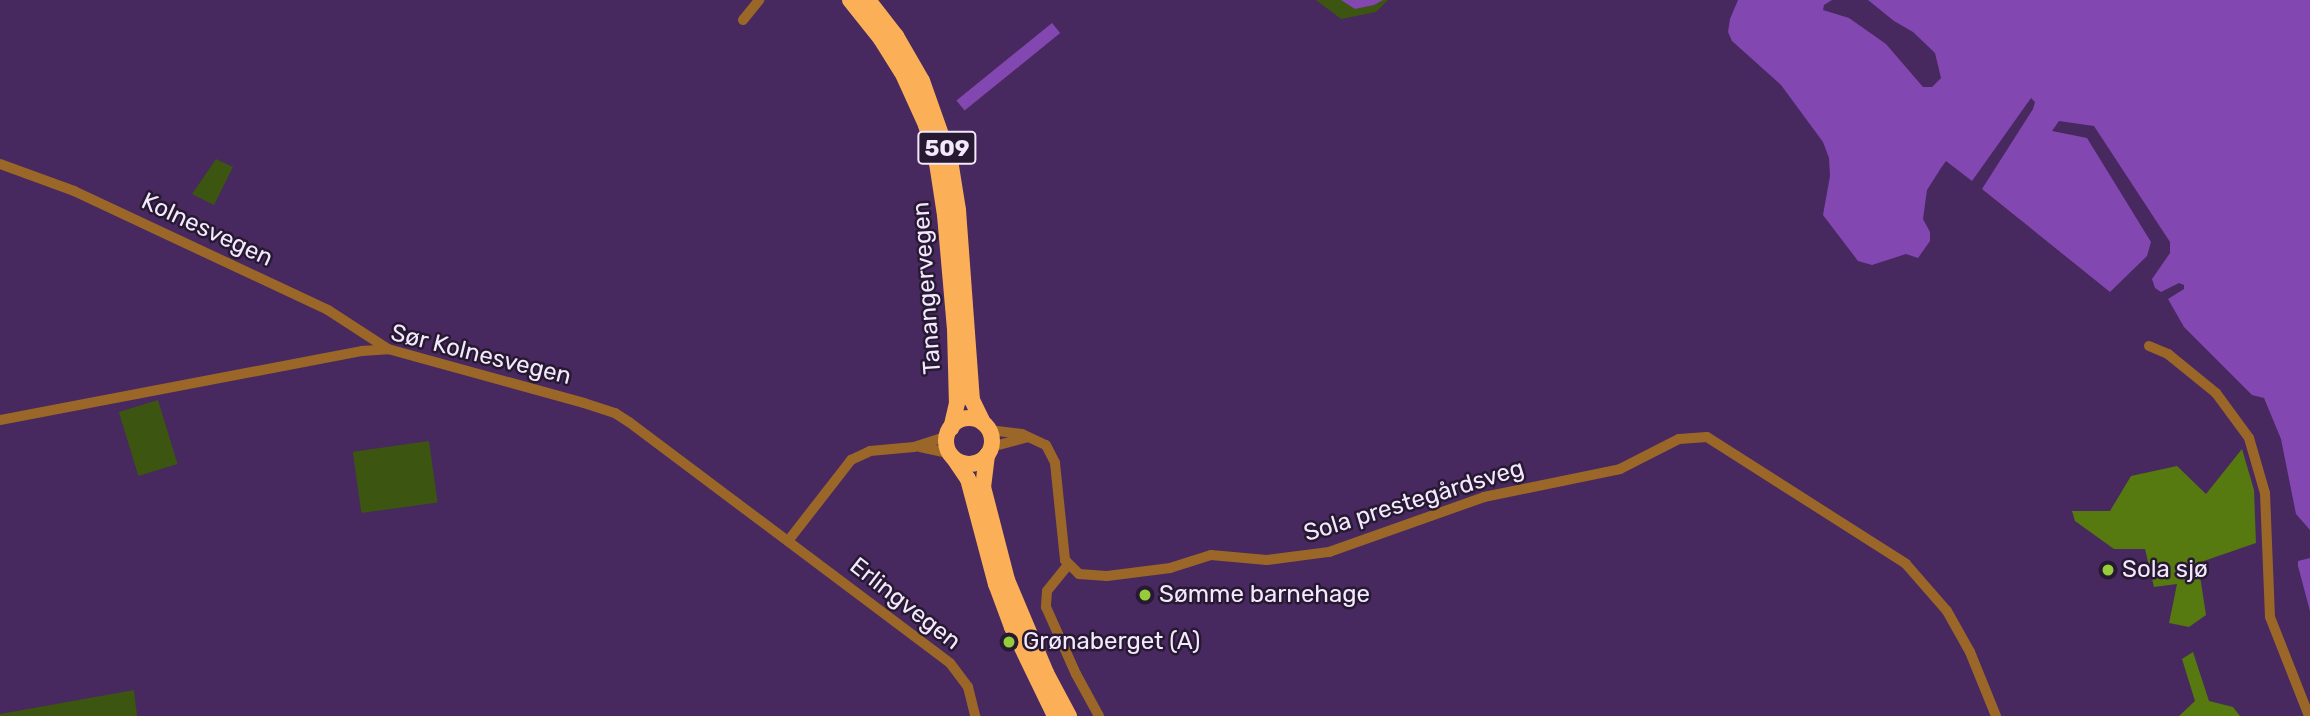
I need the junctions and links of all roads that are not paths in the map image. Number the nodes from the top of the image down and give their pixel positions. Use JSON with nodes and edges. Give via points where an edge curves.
{"nodes":[{"id":1,"x":759,"y":0,"type":"edge"},
{"id":2,"x":850,"y":0,"type":"edge"},
{"id":3,"x":868,"y":0,"type":"edge"},
{"id":4,"x":743,"y":20,"type":"dead end"},
{"id":5,"x":0,"y":164,"type":"edge"},
{"id":6,"x":2149,"y":346,"type":"dead end"},
{"id":7,"x":388,"y":349,"type":"junction"},
{"id":8,"x":0,"y":420,"type":"edge"},
{"id":9,"x":986,"y":427,"type":"junction"},
{"id":10,"x":949,"y":432,"type":"junction"},
{"id":11,"x":1031,"y":437,"type":"junction"},
{"id":12,"x":914,"y":446,"type":"junction"},
{"id":13,"x":989,"y":451,"type":"junction"},
{"id":14,"x":952,"y":456,"type":"junction"},
{"id":15,"x":788,"y":541,"type":"junction"},
{"id":16,"x":1068,"y":565,"type":"junction"},
{"id":17,"x":975,"y":716,"type":"edge"},
{"id":18,"x":1055,"y":716,"type":"edge"},
{"id":19,"x":1069,"y":716,"type":"edge"},
{"id":20,"x":1099,"y":716,"type":"edge"},
{"id":21,"x":1996,"y":716,"type":"edge"},
{"id":22,"x":2309,"y":716,"type":"edge"}],
"edges":[{"from":1,"to":4,"type":"street"},
{"from":2,"to":10,"type":"highway","name":"Tanangervegen","number":"509","via":[[902,72],[937,163],[955,329],[957,402]]},
{"from":3,"to":9,"type":"highway","name":"Tanangervegen","number":"509","via":[[922,81],[950,160],[972,400]]},
{"from":5,"to":7,"type":"street","name":"Kolnesvegen","via":[[74,191],[328,310]]},
{"from":6,"to":22,"type":"street","via":[[2168,354],[2216,393],[2249,438],[2265,493],[2270,617]]},
{"from":7,"to":8,"type":"street","name":"Sør Kolnesvegen"},
{"from":7,"to":15,"type":"street","name":"Sør Kolnesvegen","via":[[615,413]]},
{"from":9,"to":10,"type":"highway","via":[[966,419]]},
{"from":9,"to":11,"type":"street"},
{"from":9,"to":13,"type":"highway","number":"509"},
{"from":10,"to":12,"type":"street"},
{"from":10,"to":14,"type":"highway","number":"509"},
{"from":11,"to":13,"type":"street"},
{"from":11,"to":16,"type":"street","via":[[1046,445],[1055,463]]},
{"from":12,"to":14,"type":"street"},
{"from":12,"to":15,"type":"street","via":[[870,451],[851,460]]},
{"from":13,"to":14,"type":"highway","via":[[972,464]]},
{"from":13,"to":19,"type":"highway","number":"509","via":[[983,487],[1007,580]]},
{"from":14,"to":18,"type":"highway","number":"509","via":[[968,479],[1012,627]]},
{"from":15,"to":17,"type":"street","name":"Erlingvegen","via":[[950,663],[968,687]]},
{"from":16,"to":20,"type":"street","via":[[1047,591],[1046,607]]},
{"from":16,"to":21,"type":"street","name":"Sola prestegårdsveg","via":[[1079,574],[1107,576],[1170,568],[1211,555],[1267,560],[1329,552],[1474,500],[1620,469],[1679,439],[1707,437],[1882,545],[1927,584],[1970,652]]}]}
